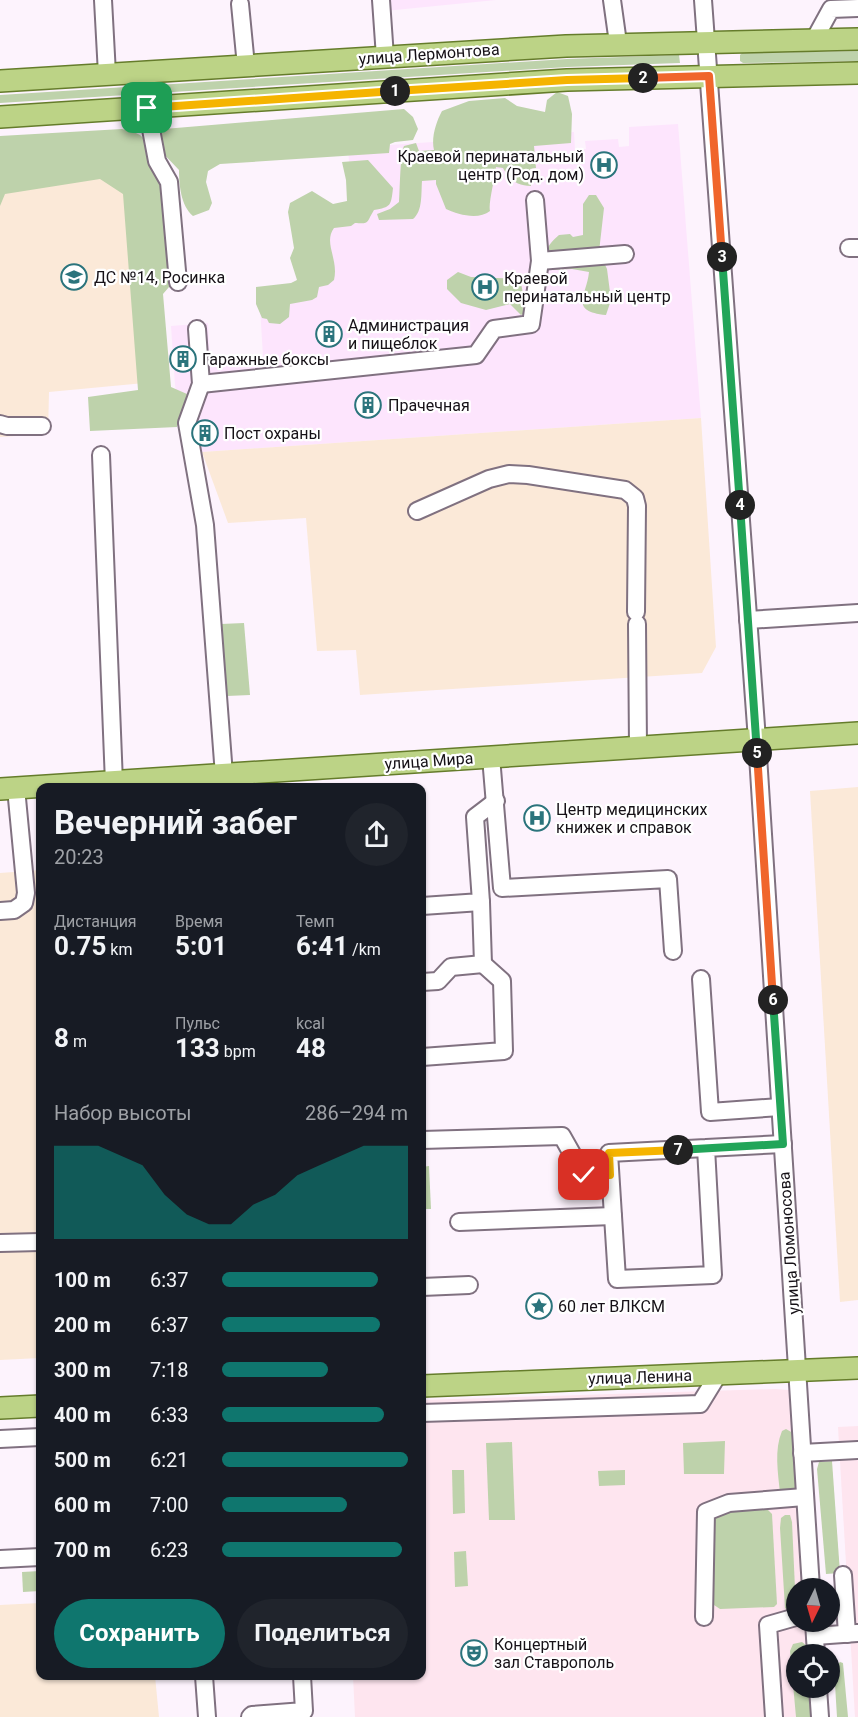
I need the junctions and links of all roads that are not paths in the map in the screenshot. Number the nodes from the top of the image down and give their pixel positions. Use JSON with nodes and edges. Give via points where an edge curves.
{"nodes":[{"id":1,"x":103,"y":0,"type":"edge"},
{"id":2,"x":381,"y":0,"type":"edge"},
{"id":3,"x":612,"y":0,"type":"edge"},
{"id":4,"x":703,"y":0,"type":"edge"},
{"id":5,"x":240,"y":4,"type":"dead end"},
{"id":6,"x":831,"y":4,"type":"edge"},
{"id":7,"x":858,"y":8,"type":"edge"},
{"id":8,"x":858,"y":39,"type":"edge"},
{"id":9,"x":814,"y":40,"type":"junction"},
{"id":10,"x":706,"y":41,"type":"junction"},
{"id":11,"x":618,"y":43,"type":"junction"},
{"id":12,"x":385,"y":57,"type":"junction"},
{"id":13,"x":246,"y":66,"type":"junction"},
{"id":14,"x":858,"y":73,"type":"edge"},
{"id":15,"x":107,"y":74,"type":"junction"},
{"id":16,"x":709,"y":76,"type":"junction"},
{"id":17,"x":0,"y":81,"type":"edge"},
{"id":18,"x":147,"y":108,"type":"junction"},
{"id":19,"x":0,"y":117,"type":"edge"},
{"id":20,"x":535,"y":200,"type":"dead end"},
{"id":21,"x":624,"y":254,"type":"dead end"},
{"id":22,"x":540,"y":261,"type":"junction"},
{"id":23,"x":178,"y":282,"type":"dead end"},
{"id":24,"x":197,"y":329,"type":"dead end"},
{"id":25,"x":201,"y":384,"type":"junction"},
{"id":26,"x":0,"y":424,"type":"edge"},
{"id":27,"x":42,"y":426,"type":"dead end"},
{"id":28,"x":101,"y":455,"type":"dead end"},
{"id":29,"x":417,"y":511,"type":"dead end"},
{"id":30,"x":858,"y":613,"type":"edge"},
{"id":31,"x":748,"y":620,"type":"junction"},
{"id":32,"x":858,"y":734,"type":"edge"},
{"id":33,"x":757,"y":740,"type":"junction"},
{"id":34,"x":638,"y":747,"type":"junction"},
{"id":35,"x":491,"y":757,"type":"junction"},
{"id":36,"x":224,"y":775,"type":"junction"},
{"id":37,"x":114,"y":783,"type":"joint"},
{"id":38,"x":36,"y":787,"type":"edge"},
{"id":39,"x":8,"y":789,"type":"edge"},
{"id":40,"x":496,"y":801,"type":"junction"},
{"id":41,"x":481,"y":902,"type":"junction"},
{"id":42,"x":426,"y":906,"type":"edge"},
{"id":43,"x":0,"y":911,"type":"edge"},
{"id":44,"x":673,"y":951,"type":"dead end"},
{"id":45,"x":483,"y":964,"type":"junction"},
{"id":46,"x":701,"y":979,"type":"dead end"},
{"id":47,"x":426,"y":982,"type":"edge"},
{"id":48,"x":426,"y":1057,"type":"edge"},
{"id":49,"x":780,"y":1107,"type":"junction"},
{"id":50,"x":426,"y":1140,"type":"edge"},
{"id":51,"x":783,"y":1144,"type":"junction"},
{"id":52,"x":705,"y":1148,"type":"junction"},
{"id":53,"x":610,"y":1175,"type":"junction"},
{"id":54,"x":613,"y":1216,"type":"junction"},
{"id":55,"x":459,"y":1222,"type":"dead end"},
{"id":56,"x":36,"y":1242,"type":"edge"},
{"id":57,"x":0,"y":1244,"type":"edge"},
{"id":58,"x":469,"y":1284,"type":"dead end"},
{"id":59,"x":426,"y":1287,"type":"edge"},
{"id":60,"x":858,"y":1368,"type":"edge"},
{"id":61,"x":797,"y":1371,"type":"junction"},
{"id":62,"x":719,"y":1373,"type":"junction"},
{"id":63,"x":426,"y":1386,"type":"edge"},
{"id":64,"x":36,"y":1406,"type":"edge"},
{"id":65,"x":0,"y":1408,"type":"edge"},
{"id":66,"x":426,"y":1413,"type":"edge"},
{"id":67,"x":36,"y":1437,"type":"edge"},
{"id":68,"x":0,"y":1439,"type":"edge"},
{"id":69,"x":858,"y":1450,"type":"edge"},
{"id":70,"x":802,"y":1453,"type":"junction"},
{"id":71,"x":804,"y":1497,"type":"junction"},
{"id":72,"x":36,"y":1557,"type":"edge"},
{"id":73,"x":0,"y":1559,"type":"edge"},
{"id":74,"x":843,"y":1575,"type":"dead end"},
{"id":75,"x":810,"y":1578,"type":"edge"},
{"id":76,"x":704,"y":1617,"type":"dead end"},
{"id":77,"x":786,"y":1620,"type":"edge"},
{"id":78,"x":852,"y":1634,"type":"edge"},
{"id":79,"x":204,"y":1680,"type":"edge"},
{"id":80,"x":302,"y":1680,"type":"edge"},
{"id":81,"x":819,"y":1698,"type":"edge"},
{"id":82,"x":207,"y":1717,"type":"edge"},
{"id":83,"x":250,"y":1717,"type":"edge"},
{"id":84,"x":774,"y":1717,"type":"edge"},
{"id":85,"x":820,"y":1717,"type":"edge"}],
"edges":[{"from":1,"to":15,"type":"street"},
{"from":2,"to":12,"type":"street"},
{"from":3,"to":11,"type":"street"},
{"from":4,"to":10,"type":"street","name":"улица Ломоносова"},
{"from":5,"to":13,"type":"street"},
{"from":6,"to":7,"type":"street"},
{"from":6,"to":9,"type":"street"},
{"from":8,"to":9,"type":"main road","name":"улица Лермонтова"},
{"from":9,"to":10,"type":"main road","name":"улица Лермонтова"},
{"from":10,"to":11,"type":"main road","name":"улица Лермонтова"},
{"from":10,"to":16,"type":"street","name":"улица Ломоносова"},
{"from":11,"to":12,"type":"main road","name":"улица Лермонтова"},
{"from":12,"to":13,"type":"main road","name":"улица Лермонтова"},
{"from":13,"to":15,"type":"main road","name":"улица Лермонтова"},
{"from":14,"to":16,"type":"main road"},
{"from":15,"to":17,"type":"main road","name":"улица Лермонтова"},
{"from":16,"to":18,"type":"main road","via":[[567,80]]},
{"from":16,"to":31,"type":"street","name":"улица Ломоносова"},
{"from":18,"to":19,"type":"main road"},
{"from":18,"to":23,"type":"street","via":[[157,161],[169,182]]},
{"from":20,"to":22,"type":"street"},
{"from":21,"to":22,"type":"street"},
{"from":22,"to":25,"type":"street","via":[[531,324],[494,329],[476,355]]},
{"from":24,"to":25,"type":"street"},
{"from":25,"to":36,"type":"street","via":[[187,423],[205,525]]},
{"from":26,"to":27,"type":"street"},
{"from":28,"to":37,"type":"street"},
{"from":29,"to":34,"type":"street","via":[[509,474],[625,490],[634,496]]},
{"from":30,"to":31,"type":"street"},
{"from":31,"to":33,"type":"street","name":"улица Ломоносова"},
{"from":32,"to":33,"type":"main road","name":"улица Мира"},
{"from":33,"to":34,"type":"main road","name":"улица Мира"},
{"from":33,"to":49,"type":"street","name":"улица Ломоносова"},
{"from":34,"to":35,"type":"main road","name":"улица Мира"},
{"from":35,"to":36,"type":"main road","name":"улица Мира"},
{"from":35,"to":40,"type":"street"},
{"from":36,"to":37,"type":"main road","name":"улица Мира"},
{"from":38,"to":39,"type":"main road","name":"улица Мира"},
{"from":39,"to":43,"type":"street","via":[[26,893],[24,903],[14,910]]},
{"from":40,"to":41,"type":"street","via":[[475,817]]},
{"from":40,"to":44,"type":"street","via":[[502,888],[668,879]]},
{"from":41,"to":42,"type":"street"},
{"from":41,"to":45,"type":"street"},
{"from":45,"to":47,"type":"street","via":[[451,967],[438,981]]},
{"from":45,"to":48,"type":"street","via":[[502,981],[504,1051]]},
{"from":46,"to":49,"type":"street","via":[[710,1112]]},
{"from":49,"to":51,"type":"street","name":"улица Ломоносова"},
{"from":50,"to":53,"type":"street","via":[[561,1136],[584,1175]]},
{"from":51,"to":52,"type":"street"},
{"from":51,"to":61,"type":"street","name":"улица Ломоносова"},
{"from":52,"to":53,"type":"street","via":[[609,1153]]},
{"from":52,"to":54,"type":"street","via":[[712,1275],[617,1279]]},
{"from":53,"to":54,"type":"street"},
{"from":54,"to":55,"type":"street"},
{"from":56,"to":57,"type":"street"},
{"from":58,"to":59,"type":"street"},
{"from":60,"to":61,"type":"main road","name":"улица Ленина"},
{"from":61,"to":62,"type":"main road","name":"улица Ленина"},
{"from":61,"to":70,"type":"street","name":"улица Ломоносова"},
{"from":62,"to":63,"type":"main road","name":"улица Ленина"},
{"from":62,"to":66,"type":"street","via":[[700,1404]]},
{"from":64,"to":65,"type":"main road"},
{"from":67,"to":68,"type":"street"},
{"from":69,"to":70,"type":"street"},
{"from":70,"to":71,"type":"street","name":"улица Ломоносова"},
{"from":71,"to":75,"type":"street","name":"улица Ломоносова"},
{"from":71,"to":76,"type":"street","via":[[729,1503],[706,1512]]},
{"from":72,"to":73,"type":"street"},
{"from":74,"to":78,"type":"street"},
{"from":77,"to":84,"type":"street","via":[[768,1625]]},
{"from":79,"to":82,"type":"street"},
{"from":80,"to":83,"type":"street","via":[[304,1711]]},
{"from":81,"to":85,"type":"street"}]}
